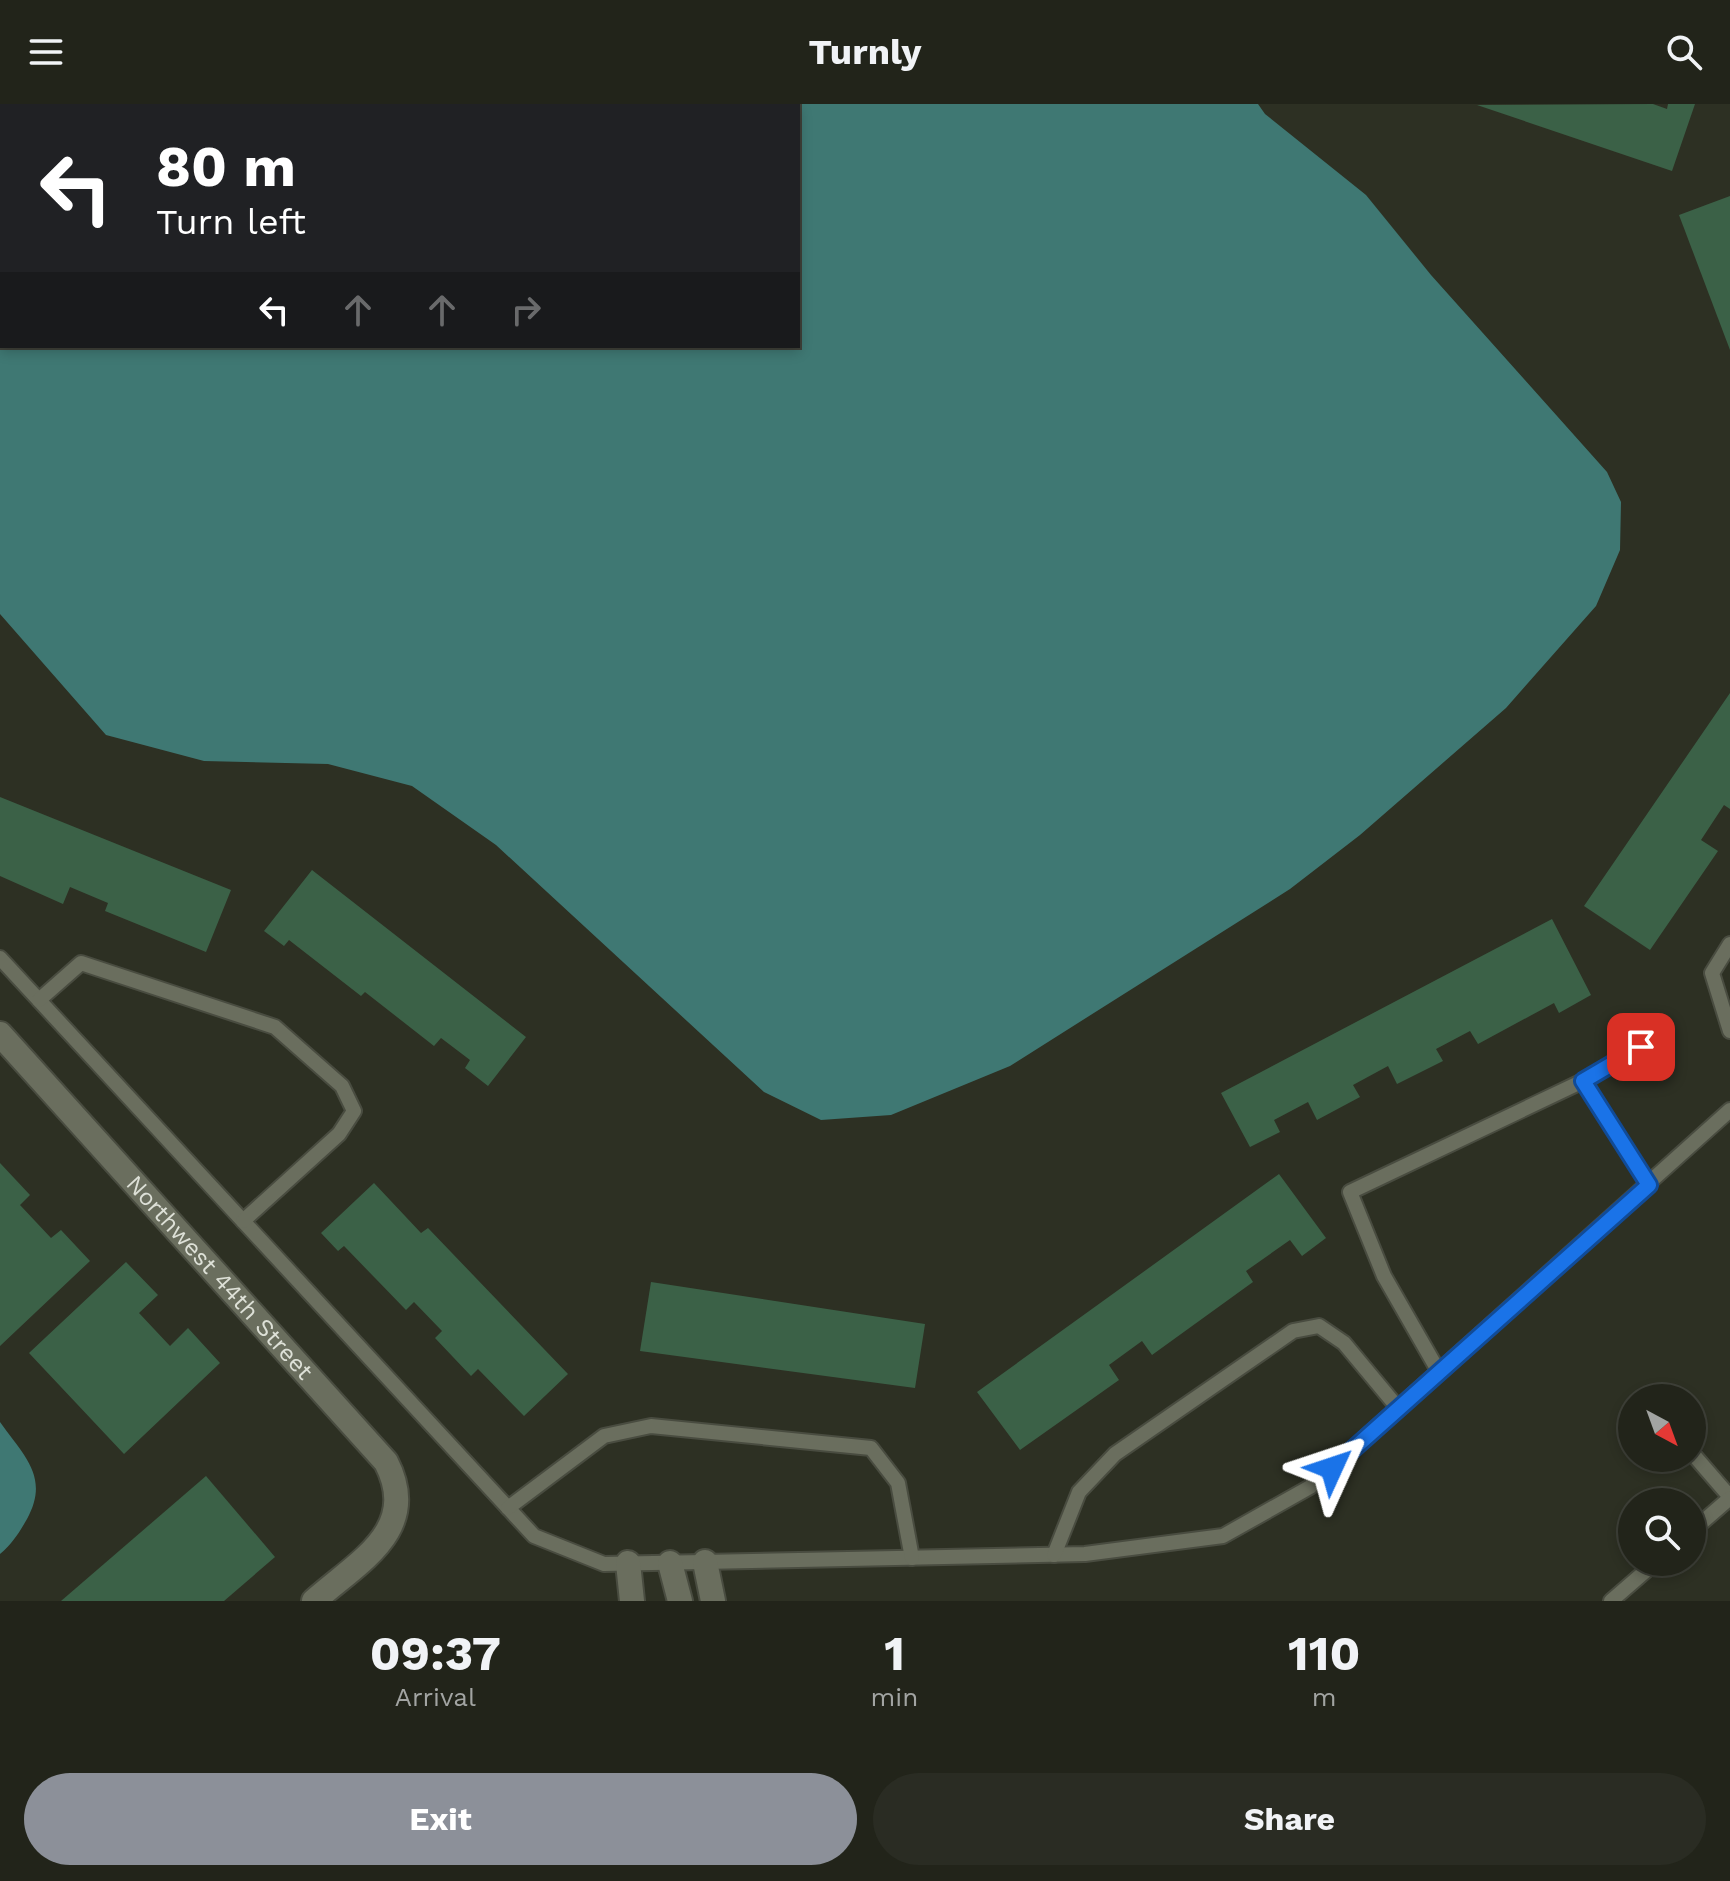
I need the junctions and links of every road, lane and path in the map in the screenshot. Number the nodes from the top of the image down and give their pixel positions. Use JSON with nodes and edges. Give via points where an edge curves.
{"nodes":[{"id":1,"x":1730,"y":944,"type":"edge"},
{"id":2,"x":0,"y":958,"type":"edge"},
{"id":3,"x":39,"y":1000,"type":"junction"},
{"id":4,"x":1730,"y":1031,"type":"edge"},
{"id":5,"x":0,"y":1034,"type":"edge"},
{"id":6,"x":1641,"y":1047,"type":"dead end"},
{"id":7,"x":1583,"y":1081,"type":"junction"},
{"id":8,"x":1730,"y":1110,"type":"edge"},
{"id":9,"x":1649,"y":1185,"type":"junction"},
{"id":10,"x":243,"y":1221,"type":"junction"},
{"id":11,"x":1439,"y":1372,"type":"junction"},
{"id":12,"x":1398,"y":1408,"type":"junction"},
{"id":13,"x":1706,"y":1469,"type":"edge"},
{"id":14,"x":1730,"y":1497,"type":"edge"},
{"id":15,"x":508,"y":1508,"type":"junction"},
{"id":16,"x":1706,"y":1518,"type":"edge"},
{"id":17,"x":1054,"y":1555,"type":"junction"},
{"id":18,"x":912,"y":1558,"type":"junction"},
{"id":19,"x":705,"y":1562,"type":"junction"},
{"id":20,"x":628,"y":1563,"type":"junction"},
{"id":21,"x":670,"y":1563,"type":"junction"},
{"id":22,"x":1640,"y":1576,"type":"edge"},
{"id":23,"x":314,"y":1601,"type":"edge"},
{"id":24,"x":632,"y":1601,"type":"edge"},
{"id":25,"x":680,"y":1601,"type":"edge"},
{"id":26,"x":713,"y":1601,"type":"edge"},
{"id":27,"x":1611,"y":1601,"type":"edge"}],
"edges":[{"from":1,"to":4,"type":"lane","via":[[1712,973]]},
{"from":2,"to":3,"type":"lane"},
{"from":3,"to":10,"type":"lane"},
{"from":3,"to":10,"type":"lane","via":[[81,963],[275,1027],[342,1086],[354,1111],[339,1134]]},
{"from":5,"to":23,"type":"street","name":"Northwest 44th Street","via":[[386,1462],[396,1482],[395,1522],[385,1538]]},
{"from":6,"to":7,"type":"lane"},
{"from":7,"to":9,"type":"lane"},
{"from":7,"to":11,"type":"lane","via":[[1350,1192],[1384,1276]]},
{"from":8,"to":9,"type":"lane"},
{"from":9,"to":11,"type":"lane"},
{"from":10,"to":15,"type":"lane"},
{"from":11,"to":12,"type":"lane"},
{"from":12,"to":17,"type":"lane","via":[[1310,1487],[1223,1536]]},
{"from":12,"to":17,"type":"lane","via":[[1344,1343],[1319,1326],[1293,1331],[1115,1454],[1079,1492]]},
{"from":13,"to":14,"type":"lane"},
{"from":14,"to":16,"type":"lane"},
{"from":15,"to":18,"type":"lane","via":[[604,1436],[651,1426],[871,1448],[898,1483]]},
{"from":15,"to":20,"type":"lane","via":[[534,1536],[604,1564]]},
{"from":17,"to":18,"type":"lane"},
{"from":18,"to":19,"type":"lane"},
{"from":19,"to":21,"type":"lane"},
{"from":19,"to":26,"type":"street"},
{"from":20,"to":21,"type":"lane"},
{"from":20,"to":24,"type":"street"},
{"from":21,"to":25,"type":"street"},
{"from":22,"to":27,"type":"lane"}]}
